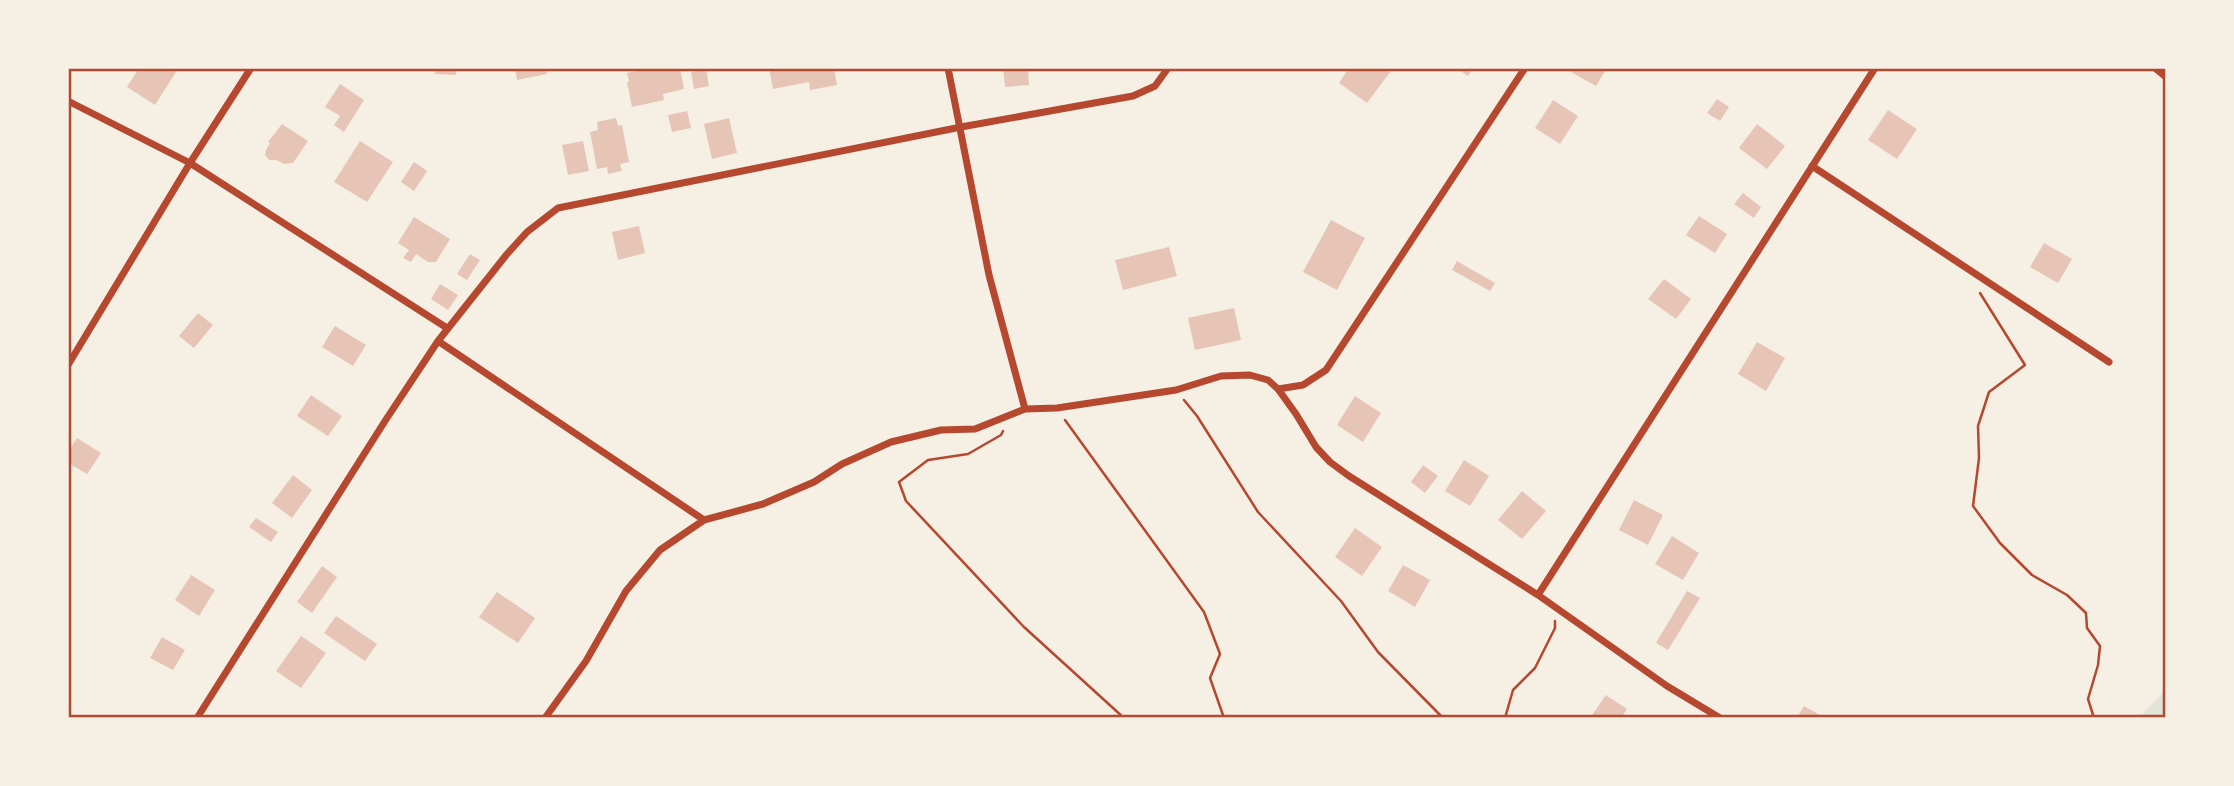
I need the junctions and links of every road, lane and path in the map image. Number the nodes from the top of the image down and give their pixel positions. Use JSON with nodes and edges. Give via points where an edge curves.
{"nodes":[{"id":1,"x":251,"y":68,"type":"edge"},
{"id":2,"x":948,"y":68,"type":"edge"},
{"id":3,"x":1168,"y":68,"type":"edge"},
{"id":4,"x":1525,"y":68,"type":"edge"},
{"id":5,"x":1875,"y":68,"type":"edge"},
{"id":6,"x":2155,"y":68,"type":"edge"},
{"id":7,"x":2166,"y":77,"type":"edge"},
{"id":8,"x":68,"y":101,"type":"edge"},
{"id":9,"x":961,"y":127,"type":"junction"},
{"id":10,"x":190,"y":163,"type":"junction"},
{"id":11,"x":1812,"y":166,"type":"junction"},
{"id":12,"x":1977,"y":288,"type":"dead end"},
{"id":13,"x":447,"y":328,"type":"junction"},
{"id":14,"x":438,"y":341,"type":"junction"},
{"id":15,"x":2109,"y":362,"type":"dead end"},
{"id":16,"x":68,"y":365,"type":"edge"},
{"id":17,"x":1278,"y":389,"type":"junction"},
{"id":18,"x":1176,"y":390,"type":"junction"},
{"id":19,"x":1057,"y":408,"type":"junction"},
{"id":20,"x":1025,"y":409,"type":"junction"},
{"id":21,"x":1010,"y":415,"type":"junction"},
{"id":22,"x":704,"y":520,"type":"junction"},
{"id":23,"x":1538,"y":595,"type":"junction"},
{"id":24,"x":1556,"y":607,"type":"junction"},
{"id":25,"x":197,"y":718,"type":"edge"},
{"id":26,"x":545,"y":718,"type":"edge"},
{"id":27,"x":1124,"y":718,"type":"edge"},
{"id":28,"x":1224,"y":718,"type":"edge"},
{"id":29,"x":1443,"y":718,"type":"edge"},
{"id":30,"x":1505,"y":718,"type":"edge"},
{"id":31,"x":1720,"y":718,"type":"edge"},
{"id":32,"x":2094,"y":718,"type":"edge"}],
"edges":[{"from":1,"to":10,"type":"street"},
{"from":2,"to":9,"type":"street"},
{"from":3,"to":9,"type":"street","via":[[1155,86],[1133,96]]},
{"from":4,"to":17,"type":"street","via":[[1326,370],[1303,385]]},
{"from":5,"to":11,"type":"street"},
{"from":6,"to":7,"type":"street"},
{"from":8,"to":10,"type":"street"},
{"from":9,"to":13,"type":"street","via":[[558,208],[520,239]]},
{"from":9,"to":20,"type":"street","via":[[989,275]]},
{"from":10,"to":13,"type":"street"},
{"from":10,"to":16,"type":"street"},
{"from":11,"to":15,"type":"street"},
{"from":11,"to":23,"type":"street"},
{"from":12,"to":32,"type":"path","via":[[2025,365],[1989,392],[1978,426],[1973,506],[2000,543],[2032,575],[2086,613],[2087,628],[2100,646],[2088,699]]},
{"from":13,"to":14,"type":"street"},
{"from":14,"to":22,"type":"street"},
{"from":14,"to":25,"type":"street"},
{"from":17,"to":18,"type":"street","via":[[1268,380],[1250,375],[1221,376]]},
{"from":17,"to":23,"type":"street","via":[[1330,462]]},
{"from":18,"to":19,"type":"street"},
{"from":18,"to":29,"type":"path","via":[[1258,512],[1341,601],[1378,652]]},
{"from":19,"to":20,"type":"street"},
{"from":19,"to":28,"type":"path","via":[[1204,612],[1220,654],[1210,678]]},
{"from":20,"to":21,"type":"street"},
{"from":21,"to":22,"type":"street","via":[[975,429],[941,430],[891,442],[763,504]]},
{"from":21,"to":27,"type":"path","via":[[1001,435],[968,454],[928,460],[899,482],[906,501],[1024,626]]},
{"from":22,"to":26,"type":"street","via":[[660,550],[626,591],[586,661]]},
{"from":23,"to":24,"type":"street"},
{"from":24,"to":30,"type":"path","via":[[1555,628],[1535,668],[1513,690]]},
{"from":24,"to":31,"type":"street"}]}
